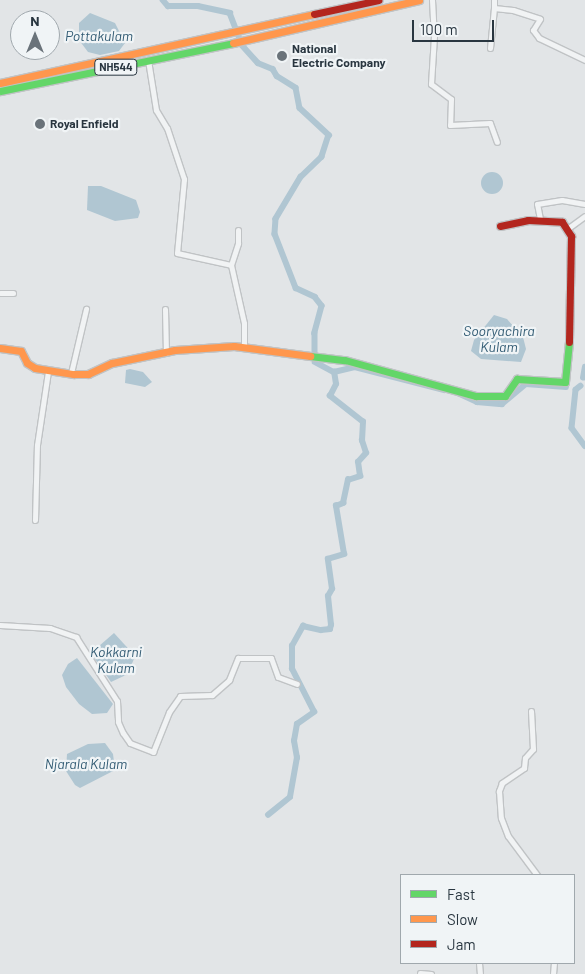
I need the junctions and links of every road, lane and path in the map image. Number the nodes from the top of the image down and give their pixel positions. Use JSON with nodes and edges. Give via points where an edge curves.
{"nodes":[{"id":1,"x":379,"y":0,"type":"edge"},
{"id":2,"x":419,"y":0,"type":"edge"},
{"id":3,"x":432,"y":0,"type":"edge"},
{"id":4,"x":494,"y":0,"type":"edge"},
{"id":5,"x":494,"y":8,"type":"junction"},
{"id":6,"x":490,"y":48,"type":"dead end"},
{"id":7,"x":148,"y":60,"type":"junction"},
{"id":8,"x":585,"y":60,"type":"edge"},
{"id":9,"x":0,"y":83,"type":"edge"},
{"id":10,"x":0,"y":90,"type":"edge"},
{"id":11,"x":497,"y":142,"type":"dead end"},
{"id":12,"x":585,"y":204,"type":"edge"},
{"id":13,"x":585,"y":216,"type":"edge"},
{"id":14,"x":540,"y":219,"type":"junction"},
{"id":15,"x":500,"y":226,"type":"dead end"},
{"id":16,"x":567,"y":229,"type":"junction"},
{"id":17,"x":238,"y":230,"type":"dead end"},
{"id":18,"x":231,"y":264,"type":"junction"},
{"id":19,"x":0,"y":292,"type":"edge"},
{"id":20,"x":13,"y":293,"type":"dead end"},
{"id":21,"x":86,"y":308,"type":"dead end"},
{"id":22,"x":164,"y":309,"type":"dead end"},
{"id":23,"x":244,"y":346,"type":"junction"},
{"id":24,"x":0,"y":348,"type":"edge"},
{"id":25,"x":166,"y":353,"type":"junction"},
{"id":26,"x":48,"y":371,"type":"junction"},
{"id":27,"x":71,"y":373,"type":"junction"},
{"id":28,"x":35,"y":520,"type":"dead end"},
{"id":29,"x":0,"y":625,"type":"edge"},
{"id":30,"x":296,"y":684,"type":"dead end"},
{"id":31,"x":531,"y":711,"type":"dead end"},
{"id":32,"x":536,"y":874,"type":"edge"},
{"id":33,"x":420,"y":973,"type":"edge"},
{"id":34,"x":431,"y":974,"type":"edge"}],
"edges":[{"from":1,"to":9,"type":"main road","number":"NH544"},
{"from":2,"to":7,"type":"main road","number":"NH544","via":[[232,44]]},
{"from":3,"to":11,"type":"street","via":[[431,84],[451,99],[450,125],[490,123]]},
{"from":4,"to":5,"type":"street"},
{"from":5,"to":6,"type":"street"},
{"from":5,"to":8,"type":"street","via":[[540,19],[533,30],[539,38]]},
{"from":7,"to":10,"type":"main road","number":"NH544"},
{"from":7,"to":18,"type":"street","via":[[156,110],[167,128],[184,179],[177,253]]},
{"from":12,"to":14,"type":"street","via":[[562,200],[537,204]]},
{"from":13,"to":16,"type":"street"},
{"from":14,"to":15,"type":"main road"},
{"from":14,"to":16,"type":"main road","via":[[562,222]]},
{"from":16,"to":23,"type":"main road","via":[[571,236],[572,307],[565,382],[517,380],[505,396],[476,396],[346,360]]},
{"from":17,"to":18,"type":"street"},
{"from":18,"to":23,"type":"street","via":[[244,322]]},
{"from":19,"to":20,"type":"street"},
{"from":21,"to":27,"type":"street"},
{"from":22,"to":25,"type":"street"},
{"from":23,"to":25,"type":"main road"},
{"from":24,"to":26,"type":"main road","via":[[20,351],[27,363]]},
{"from":25,"to":27,"type":"main road","via":[[112,363],[88,374]]},
{"from":26,"to":27,"type":"main road"},
{"from":26,"to":28,"type":"street","via":[[38,445]]},
{"from":29,"to":30,"type":"street","via":[[50,628],[76,638],[117,701],[118,722],[123,733],[130,743],[153,752],[169,712],[180,696],[212,696],[228,680],[238,658],[271,658],[278,677]]},
{"from":31,"to":32,"type":"street","via":[[533,749],[525,758],[524,768],[502,783],[499,791],[508,836]]},
{"from":33,"to":34,"type":"street"}]}
